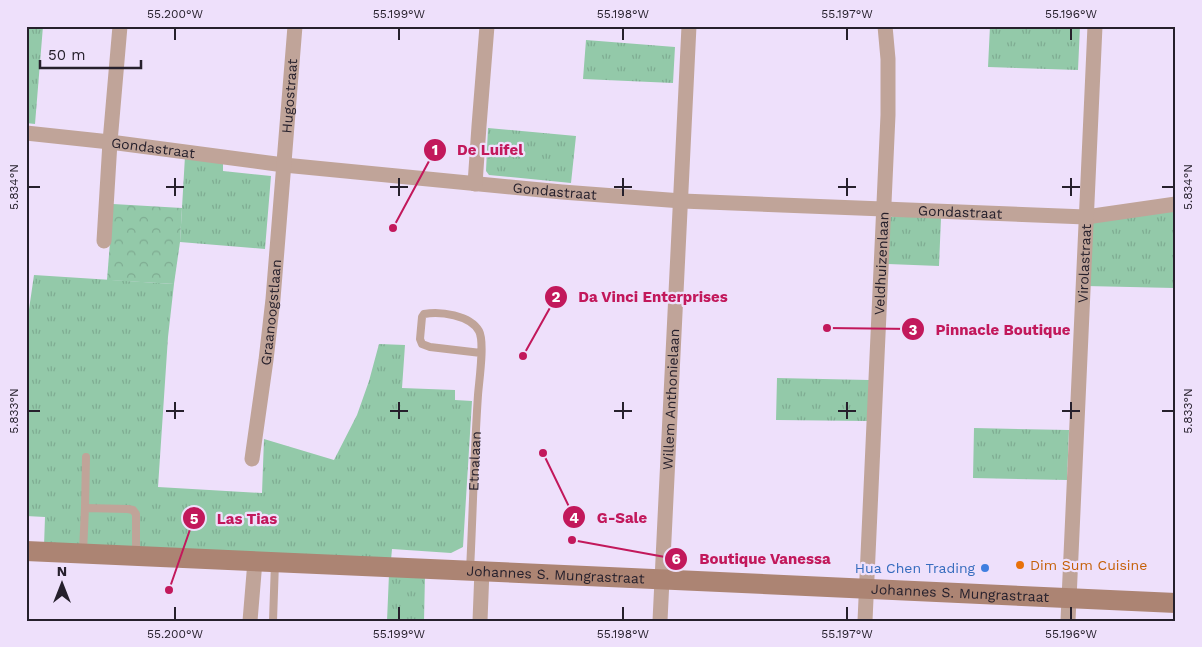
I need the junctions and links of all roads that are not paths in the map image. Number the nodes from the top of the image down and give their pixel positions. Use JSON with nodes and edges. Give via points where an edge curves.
{"nodes":[{"id":1,"x":120,"y":26,"type":"edge"},
{"id":2,"x":295,"y":26,"type":"edge"},
{"id":3,"x":487,"y":26,"type":"edge"},
{"id":4,"x":690,"y":26,"type":"edge"},
{"id":5,"x":885,"y":26,"type":"edge"},
{"id":6,"x":1095,"y":26,"type":"edge"},
{"id":7,"x":26,"y":133,"type":"edge"},
{"id":8,"x":110,"y":142,"type":"junction"},
{"id":9,"x":284,"y":165,"type":"junction"},
{"id":10,"x":475,"y":184,"type":"junction"},
{"id":11,"x":682,"y":201,"type":"junction"},
{"id":12,"x":1176,"y":204,"type":"edge"},
{"id":13,"x":884,"y":210,"type":"junction"},
{"id":14,"x":1086,"y":217,"type":"junction"},
{"id":15,"x":104,"y":240,"type":"dead end"},
{"id":16,"x":481,"y":353,"type":"junction"},
{"id":17,"x":86,"y":457,"type":"dead end"},
{"id":18,"x":252,"y":459,"type":"dead end"},
{"id":19,"x":85,"y":508,"type":"junction"},
{"id":20,"x":26,"y":551,"type":"edge"},
{"id":21,"x":83,"y":553,"type":"junction"},
{"id":22,"x":136,"y":555,"type":"junction"},
{"id":23,"x":265,"y":562,"type":"junction"},
{"id":24,"x":476,"y":570,"type":"junction"},
{"id":25,"x":662,"y":580,"type":"junction"},
{"id":26,"x":866,"y":589,"type":"junction"},
{"id":27,"x":1069,"y":598,"type":"junction"},
{"id":28,"x":1176,"y":603,"type":"edge"},
{"id":29,"x":250,"y":621,"type":"edge"},
{"id":30,"x":273,"y":621,"type":"edge"},
{"id":31,"x":480,"y":621,"type":"edge"},
{"id":32,"x":660,"y":621,"type":"edge"},
{"id":33,"x":865,"y":621,"type":"edge"},
{"id":34,"x":1068,"y":621,"type":"edge"}],
"edges":[{"from":1,"to":8,"type":"street"},
{"from":2,"to":9,"type":"street","name":"Hugostraat"},
{"from":3,"to":10,"type":"street"},
{"from":4,"to":11,"type":"street","name":"Willem Anthonielaan"},
{"from":5,"to":13,"type":"street","name":"Veldhuizenlaan","via":[[888,116]]},
{"from":6,"to":14,"type":"street","name":"Virolastraat"},
{"from":7,"to":8,"type":"street","name":"Gondastraat"},
{"from":8,"to":9,"type":"street","name":"Gondastraat"},
{"from":8,"to":15,"type":"street"},
{"from":9,"to":10,"type":"street","name":"Gondastraat"},
{"from":9,"to":18,"type":"street","name":"Graanoogstlaan","via":[[273,299]]},
{"from":10,"to":11,"type":"street","name":"Gondastraat"},
{"from":11,"to":13,"type":"street","name":"Gondastraat"},
{"from":11,"to":25,"type":"street","name":"Willem Anthonielaan"},
{"from":12,"to":14,"type":"street","name":"Gondastraat"},
{"from":13,"to":14,"type":"street","name":"Gondastraat"},
{"from":13,"to":26,"type":"street","name":"Veldhuizenlaan"},
{"from":14,"to":27,"type":"street","name":"Virolastraat"},
{"from":16,"to":16,"type":"lane","name":"Etnalaan","via":[[422,344],[422,317],[424,314],[451,314],[472,323],[482,339]]},
{"from":16,"to":24,"type":"lane","name":"Etnalaan","via":[[477,405]]},
{"from":17,"to":19,"type":"lane"},
{"from":19,"to":21,"type":"lane"},
{"from":19,"to":22,"type":"lane","via":[[133,510],[136,514]]},
{"from":20,"to":21,"type":"street","name":"Johannes S. Mungrastraat"},
{"from":21,"to":22,"type":"street","name":"Johannes S. Mungrastraat"},
{"from":22,"to":23,"type":"street","name":"Johannes S. Mungrastraat"},
{"from":23,"to":24,"type":"street","name":"Johannes S. Mungrastraat"},
{"from":23,"to":29,"type":"street"},
{"from":23,"to":30,"type":"lane"},
{"from":24,"to":25,"type":"street","name":"Johannes S. Mungrastraat"},
{"from":24,"to":31,"type":"street","name":"Etnalaan"},
{"from":25,"to":26,"type":"street","name":"Johannes S. Mungrastraat"},
{"from":25,"to":32,"type":"street","name":"Willem Anthonielaan"},
{"from":26,"to":27,"type":"street","name":"Johannes S. Mungrastraat"},
{"from":26,"to":33,"type":"street","name":"Veldhuizenlaan"},
{"from":27,"to":28,"type":"street","name":"Johannes S. Mungrastraat"},
{"from":27,"to":34,"type":"street","name":"Virolastraat"}]}
